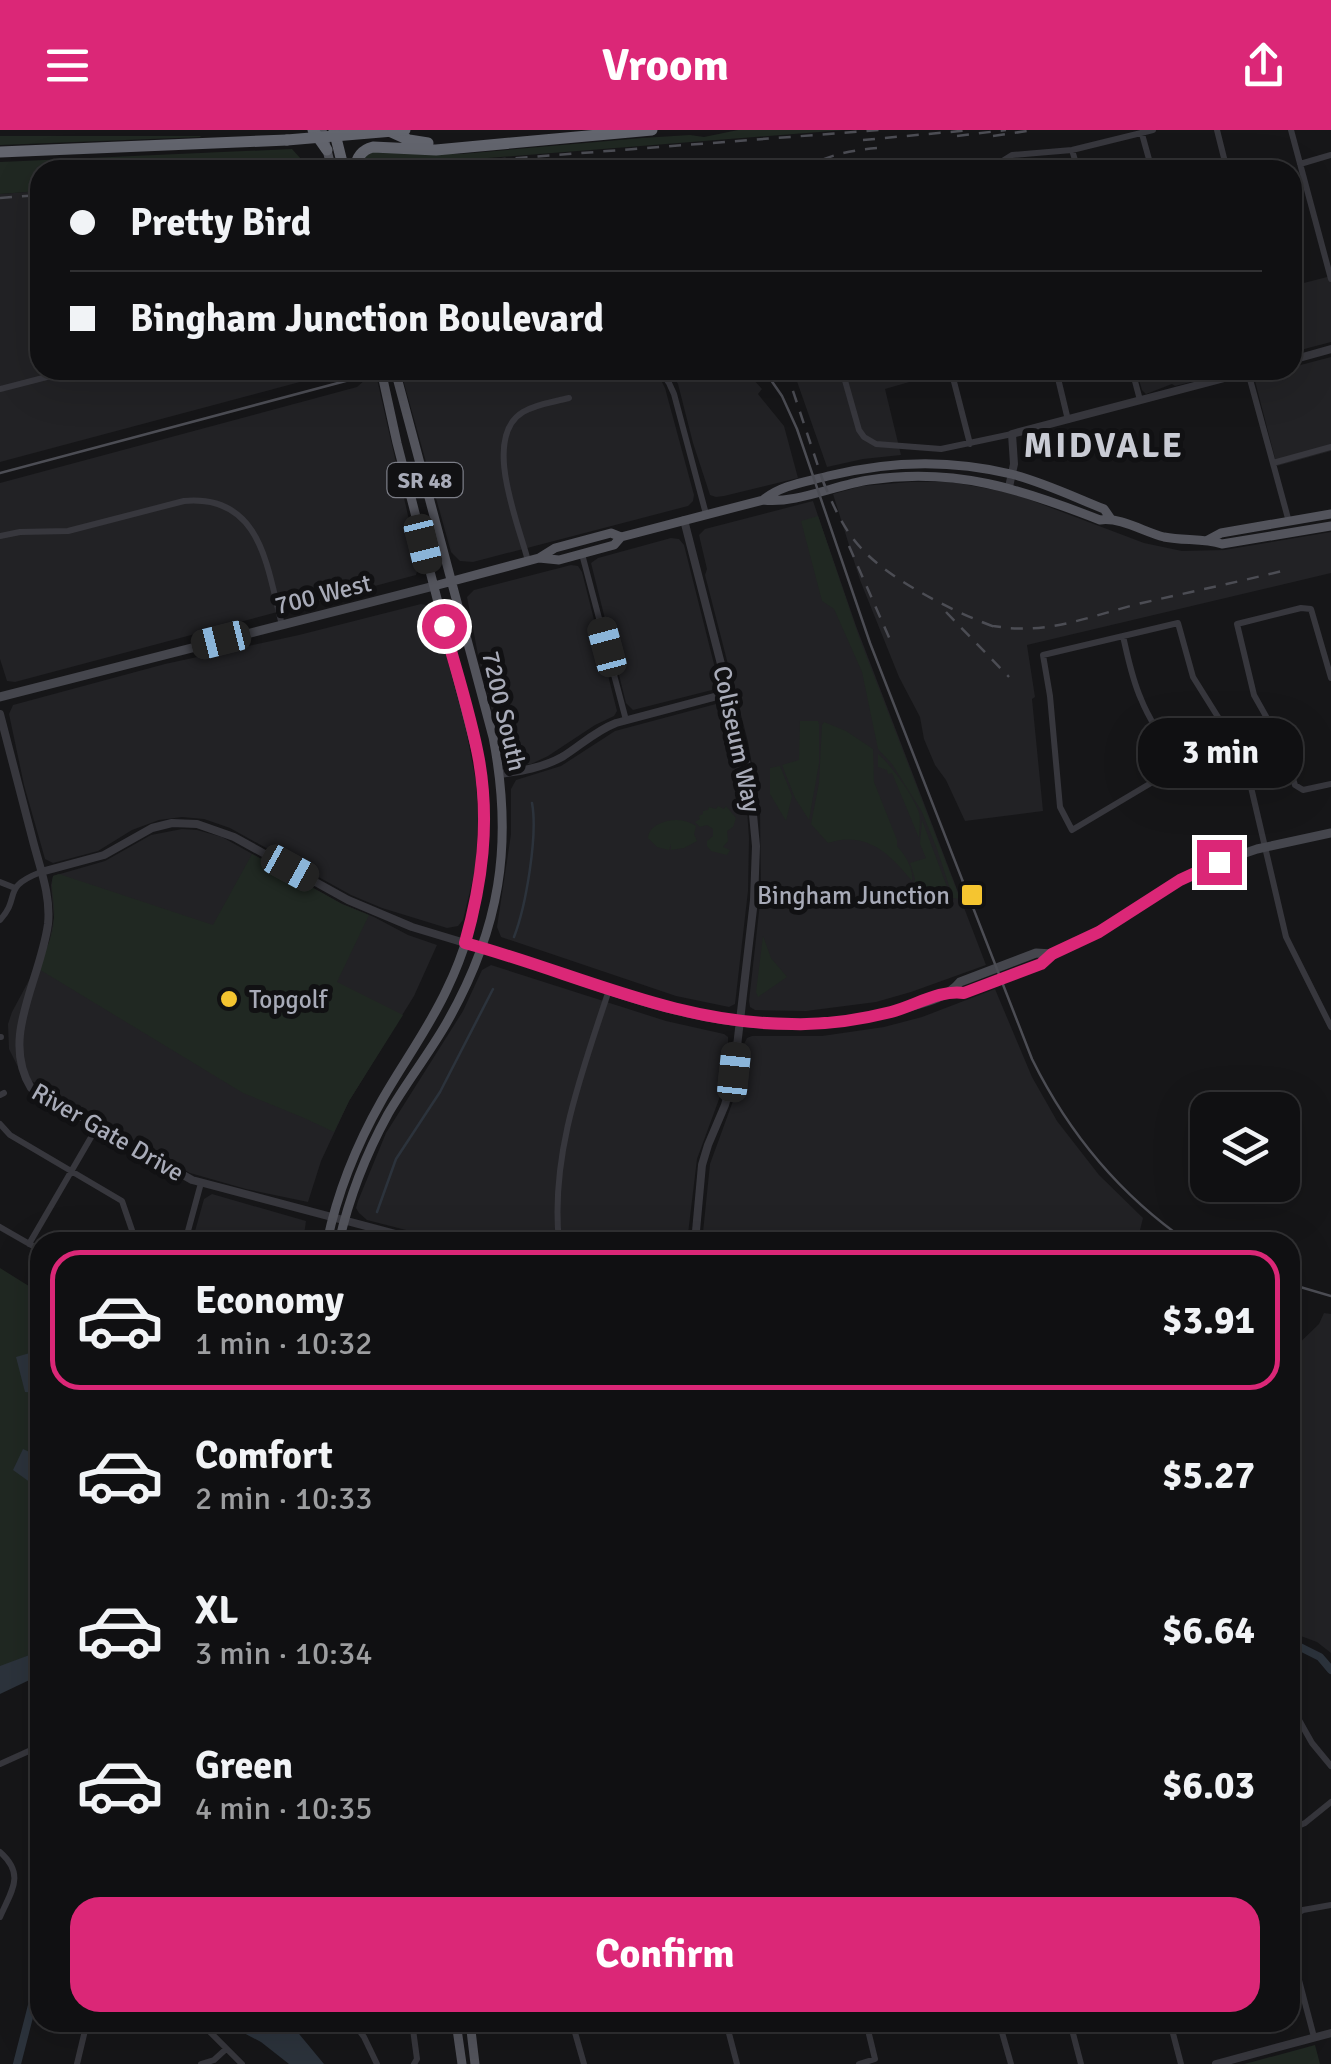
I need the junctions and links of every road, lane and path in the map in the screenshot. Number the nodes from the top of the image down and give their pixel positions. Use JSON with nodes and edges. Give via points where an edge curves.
{"nodes":[{"id":1,"x":313,"y":130,"type":"edge"},
{"id":2,"x":322,"y":130,"type":"edge"},
{"id":3,"x":337,"y":130,"type":"edge"},
{"id":4,"x":386,"y":130,"type":"edge"},
{"id":5,"x":405,"y":130,"type":"edge"},
{"id":6,"x":652,"y":130,"type":"edge"},
{"id":7,"x":1153,"y":130,"type":"edge"},
{"id":8,"x":1217,"y":130,"type":"edge"},
{"id":9,"x":1291,"y":130,"type":"edge"},
{"id":10,"x":1142,"y":134,"type":"junction"},
{"id":11,"x":457,"y":146,"type":"junction"},
{"id":12,"x":327,"y":150,"type":"junction"},
{"id":13,"x":1072,"y":150,"type":"junction"},
{"id":14,"x":0,"y":152,"type":"edge"},
{"id":15,"x":1331,"y":155,"type":"edge"},
{"id":16,"x":330,"y":160,"type":"edge"},
{"id":17,"x":346,"y":160,"type":"edge"},
{"id":18,"x":356,"y":160,"type":"edge"},
{"id":19,"x":1004,"y":160,"type":"edge"},
{"id":20,"x":1075,"y":160,"type":"edge"},
{"id":21,"x":1149,"y":160,"type":"edge"},
{"id":22,"x":1225,"y":160,"type":"edge"},
{"id":23,"x":1299,"y":160,"type":"edge"},
{"id":24,"x":1302,"y":163,"type":"edge"},
{"id":25,"x":1302,"y":171,"type":"edge"},
{"id":26,"x":1331,"y":279,"type":"edge"},
{"id":27,"x":1331,"y":350,"type":"edge"},
{"id":28,"x":1302,"y":357,"type":"edge"},
{"id":29,"x":37,"y":380,"type":"edge"},
{"id":30,"x":383,"y":380,"type":"edge"},
{"id":31,"x":398,"y":380,"type":"edge"},
{"id":32,"x":667,"y":380,"type":"edge"},
{"id":33,"x":845,"y":380,"type":"edge"},
{"id":34,"x":954,"y":380,"type":"edge"},
{"id":35,"x":1058,"y":380,"type":"edge"},
{"id":36,"x":1135,"y":380,"type":"edge"},
{"id":37,"x":1217,"y":380,"type":"edge"},
{"id":38,"x":1254,"y":380,"type":"edge"},
{"id":39,"x":1209,"y":382,"type":"joint"},
{"id":40,"x":0,"y":390,"type":"edge"},
{"id":41,"x":569,"y":398,"type":"dead end"},
{"id":42,"x":1140,"y":400,"type":"junction"},
{"id":43,"x":1068,"y":420,"type":"junction"},
{"id":44,"x":1012,"y":434,"type":"junction"},
{"id":45,"x":970,"y":444,"type":"junction"},
{"id":46,"x":1331,"y":447,"type":"edge"},
{"id":47,"x":1273,"y":463,"type":"junction"},
{"id":48,"x":1012,"y":474,"type":"junction"},
{"id":49,"x":1009,"y":487,"type":"junction"},
{"id":50,"x":764,"y":500,"type":"junction"},
{"id":51,"x":706,"y":514,"type":"junction"},
{"id":52,"x":1331,"y":514,"type":"edge"},
{"id":53,"x":1110,"y":519,"type":"junction"},
{"id":54,"x":684,"y":520,"type":"junction"},
{"id":55,"x":1288,"y":522,"type":"junction"},
{"id":56,"x":1331,"y":526,"type":"edge"},
{"id":57,"x":0,"y":536,"type":"edge"},
{"id":58,"x":621,"y":537,"type":"junction"},
{"id":59,"x":1208,"y":540,"type":"junction"},
{"id":60,"x":582,"y":554,"type":"junction"},
{"id":61,"x":540,"y":558,"type":"junction"},
{"id":62,"x":528,"y":560,"type":"junction"},
{"id":63,"x":452,"y":580,"type":"junction"},
{"id":64,"x":434,"y":586,"type":"junction"},
{"id":65,"x":282,"y":625,"type":"junction"},
{"id":66,"x":1123,"y":636,"type":"junction"},
{"id":67,"x":1331,"y":678,"type":"edge"},
{"id":68,"x":729,"y":693,"type":"junction"},
{"id":69,"x":0,"y":697,"type":"edge"},
{"id":70,"x":0,"y":714,"type":"edge"},
{"id":71,"x":626,"y":720,"type":"junction"},
{"id":72,"x":1272,"y":728,"type":"junction"},
{"id":73,"x":1237,"y":748,"type":"junction"},
{"id":74,"x":1182,"y":769,"type":"junction"},
{"id":75,"x":500,"y":774,"type":"junction"},
{"id":76,"x":1331,"y":784,"type":"edge"},
{"id":77,"x":1331,"y":833,"type":"edge"},
{"id":78,"x":1266,"y":848,"type":"junction"},
{"id":79,"x":42,"y":872,"type":"junction"},
{"id":80,"x":0,"y":882,"type":"edge"},
{"id":81,"x":15,"y":888,"type":"junction"},
{"id":82,"x":0,"y":920,"type":"edge"},
{"id":83,"x":465,"y":943,"type":"junction"},
{"id":84,"x":482,"y":948,"type":"junction"},
{"id":85,"x":20,"y":986,"type":"dead end"},
{"id":86,"x":609,"y":989,"type":"junction"},
{"id":87,"x":740,"y":1022,"type":"junction"},
{"id":88,"x":1331,"y":1027,"type":"edge"},
{"id":89,"x":1,"y":1029,"type":"edge"},
{"id":90,"x":0,"y":1038,"type":"edge"},
{"id":91,"x":3,"y":1048,"type":"dead end"},
{"id":92,"x":12,"y":1070,"type":"dead end"},
{"id":93,"x":0,"y":1124,"type":"edge"},
{"id":94,"x":98,"y":1127,"type":"junction"},
{"id":95,"x":72,"y":1171,"type":"junction"},
{"id":96,"x":201,"y":1183,"type":"junction"},
{"id":97,"x":339,"y":1220,"type":"junction"},
{"id":98,"x":0,"y":1227,"type":"edge"},
{"id":99,"x":36,"y":1232,"type":"edge"},
{"id":100,"x":133,"y":1232,"type":"edge"},
{"id":101,"x":188,"y":1232,"type":"edge"},
{"id":102,"x":332,"y":1232,"type":"edge"},
{"id":103,"x":340,"y":1232,"type":"edge"},
{"id":104,"x":386,"y":1232,"type":"edge"},
{"id":105,"x":559,"y":1232,"type":"edge"},
{"id":106,"x":696,"y":1232,"type":"edge"},
{"id":107,"x":29,"y":1244,"type":"edge"},
{"id":108,"x":1300,"y":1722,"type":"edge"},
{"id":109,"x":1303,"y":1727,"type":"junction"},
{"id":110,"x":1300,"y":1728,"type":"edge"},
{"id":111,"x":30,"y":1750,"type":"edge"},
{"id":112,"x":0,"y":1764,"type":"edge"},
{"id":113,"x":1331,"y":1766,"type":"edge"},
{"id":114,"x":1331,"y":1802,"type":"edge"},
{"id":115,"x":1300,"y":1825,"type":"edge"},
{"id":116,"x":0,"y":1852,"type":"edge"},
{"id":117,"x":1331,"y":1905,"type":"edge"},
{"id":118,"x":1300,"y":1912,"type":"edge"},
{"id":119,"x":0,"y":1917,"type":"edge"},
{"id":120,"x":1300,"y":1994,"type":"edge"},
{"id":121,"x":85,"y":2032,"type":"edge"},
{"id":122,"x":210,"y":2032,"type":"edge"},
{"id":123,"x":360,"y":2032,"type":"edge"},
{"id":124,"x":413,"y":2032,"type":"edge"},
{"id":125,"x":457,"y":2032,"type":"edge"},
{"id":126,"x":471,"y":2032,"type":"edge"},
{"id":127,"x":575,"y":2032,"type":"edge"},
{"id":128,"x":729,"y":2032,"type":"edge"},
{"id":129,"x":868,"y":2032,"type":"edge"},
{"id":130,"x":1003,"y":2032,"type":"edge"},
{"id":131,"x":1073,"y":2032,"type":"edge"},
{"id":132,"x":1173,"y":2032,"type":"edge"},
{"id":133,"x":1331,"y":2032,"type":"edge"},
{"id":134,"x":1314,"y":2037,"type":"junction"},
{"id":135,"x":226,"y":2049,"type":"junction"},
{"id":136,"x":77,"y":2064,"type":"edge"},
{"id":137,"x":201,"y":2064,"type":"edge"},
{"id":138,"x":242,"y":2064,"type":"edge"},
{"id":139,"x":377,"y":2064,"type":"edge"},
{"id":140,"x":414,"y":2064,"type":"edge"},
{"id":141,"x":462,"y":2064,"type":"edge"},
{"id":142,"x":475,"y":2064,"type":"edge"},
{"id":143,"x":584,"y":2064,"type":"edge"},
{"id":144,"x":737,"y":2064,"type":"edge"},
{"id":145,"x":859,"y":2064,"type":"edge"},
{"id":146,"x":1011,"y":2064,"type":"edge"},
{"id":147,"x":1081,"y":2064,"type":"edge"},
{"id":148,"x":1181,"y":2064,"type":"edge"},
{"id":149,"x":1218,"y":2064,"type":"edge"}],
"edges":[{"from":1,"to":12,"type":"highway"},
{"from":2,"to":12,"type":"main road"},
{"from":3,"to":17,"type":"highway"},
{"from":4,"to":11,"type":"highway"},
{"from":5,"to":14,"type":"highway","bridge":true},
{"from":6,"to":11,"type":"highway"},
{"from":7,"to":10,"type":"street"},
{"from":8,"to":22,"type":"street"},
{"from":9,"to":23,"type":"street"},
{"from":10,"to":13,"type":"street"},
{"from":10,"to":21,"type":"street"},
{"from":11,"to":18,"type":"highway","via":[[370,147]]},
{"from":12,"to":16,"type":"main road"},
{"from":13,"to":19,"type":"street"},
{"from":13,"to":20,"type":"street"},
{"from":15,"to":24,"type":"street"},
{"from":25,"to":26,"type":"street"},
{"from":27,"to":28,"type":"street"},
{"from":29,"to":40,"type":"street"},
{"from":30,"to":64,"type":"main road","name":"7200 South","number":"SR 48"},
{"from":31,"to":63,"type":"main road","name":"7200 South","number":"SR 48"},
{"from":32,"to":51,"type":"street"},
{"from":33,"to":45,"type":"street","via":[[856,423],[876,444],[941,450]]},
{"from":34,"to":45,"type":"street"},
{"from":35,"to":43,"type":"street"},
{"from":36,"to":42,"type":"street"},
{"from":37,"to":39,"type":"street"},
{"from":38,"to":47,"type":"street"},
{"from":39,"to":42,"type":"street"},
{"from":41,"to":62,"type":"street","via":[[524,412],[504,442],[503,466]]},
{"from":42,"to":43,"type":"street"},
{"from":43,"to":44,"type":"street"},
{"from":44,"to":45,"type":"street"},
{"from":44,"to":48,"type":"street"},
{"from":46,"to":47,"type":"street"},
{"from":47,"to":55,"type":"street"},
{"from":48,"to":49,"type":"street"},
{"from":48,"to":50,"type":"main road","name":"700 West","via":[[895,464],[775,490]]},
{"from":48,"to":53,"type":"main road","name":"700 West","via":[[1104,509]]},
{"from":49,"to":50,"type":"main road","name":"700 West","via":[[900,477]]},
{"from":49,"to":53,"type":"main road","name":"700 West"},
{"from":50,"to":51,"type":"main road","name":"700 West"},
{"from":51,"to":54,"type":"main road","name":"700 West"},
{"from":52,"to":55,"type":"main road"},
{"from":53,"to":59,"type":"main road","via":[[1160,536]]},
{"from":54,"to":58,"type":"main road","name":"700 West"},
{"from":54,"to":68,"type":"street","name":"Coliseum Way"},
{"from":55,"to":59,"type":"main road"},
{"from":56,"to":59,"type":"main road","via":[[1222,544]]},
{"from":57,"to":65,"type":"street","via":[[68,531],[184,500],[218,504],[256,535]]},
{"from":58,"to":60,"type":"main road","name":"700 West","via":[[614,546]]},
{"from":58,"to":61,"type":"main road","name":"700 West","via":[[611,533]]},
{"from":60,"to":61,"type":"main road","name":"700 West"},
{"from":60,"to":71,"type":"street"},
{"from":61,"to":62,"type":"main road","name":"700 West"},
{"from":62,"to":63,"type":"main road","name":"700 West"},
{"from":63,"to":64,"type":"main road","name":"700 West"},
{"from":63,"to":75,"type":"main road","name":"7200 South","number":"SR 48"},
{"from":64,"to":65,"type":"main road","name":"700 West"},
{"from":64,"to":83,"type":"main road","name":"7200 South","number":"SR 48","via":[[483,794],[482,863]]},
{"from":65,"to":69,"type":"main road","name":"700 West"},
{"from":66,"to":73,"type":"street","via":[[1178,624],[1192,677]]},
{"from":66,"to":74,"type":"street","via":[[1140,698]]},
{"from":66,"to":74,"type":"street","via":[[1043,656],[1060,807],[1072,830]]},
{"from":67,"to":72,"type":"street","via":[[1311,608],[1236,624],[1254,695]]},
{"from":68,"to":71,"type":"street"},
{"from":68,"to":87,"type":"street","name":"Coliseum Way","via":[[756,829]]},
{"from":70,"to":79,"type":"street"},
{"from":71,"to":75,"type":"street","via":[[549,763]]},
{"from":72,"to":73,"type":"street"},
{"from":72,"to":76,"type":"street","via":[[1297,786]]},
{"from":73,"to":74,"type":"street"},
{"from":73,"to":78,"type":"street"},
{"from":75,"to":84,"type":"main road","name":"7200 South","number":"SR 48","via":[[501,866]]},
{"from":77,"to":78,"type":"main road"},
{"from":78,"to":87,"type":"main road","via":[[1191,874],[1052,954],[1036,953],[898,1010],[842,1021]]},
{"from":78,"to":88,"type":"street","via":[[1289,945]]},
{"from":79,"to":81,"type":"street"},
{"from":79,"to":83,"type":"street","via":[[98,857],[152,828],[197,824],[234,836],[348,900]]},
{"from":79,"to":85,"type":"street","via":[[47,928]]},
{"from":80,"to":81,"type":"street"},
{"from":81,"to":82,"type":"street"},
{"from":83,"to":84,"type":"main road"},
{"from":83,"to":97,"type":"main road","number":"SR 48","via":[[441,1001],[362,1140]]},
{"from":84,"to":86,"type":"main road"},
{"from":84,"to":97,"type":"main road","number":"SR 48","via":[[445,1026],[380,1130]]},
{"from":86,"to":87,"type":"main road"},
{"from":86,"to":105,"type":"street","via":[[571,1109],[557,1192]]},
{"from":87,"to":106,"type":"street","name":"Coliseum Way","via":[[730,1089],[702,1165]]},
{"from":89,"to":90,"type":"street"},
{"from":90,"to":91,"type":"street"},
{"from":92,"to":94,"type":"street","name":"River Gate Drive"},
{"from":93,"to":95,"type":"street"},
{"from":94,"to":95,"type":"street"},
{"from":94,"to":96,"type":"street","name":"River Gate Drive"},
{"from":95,"to":99,"type":"street"},
{"from":95,"to":100,"type":"street","via":[[124,1202]]},
{"from":96,"to":97,"type":"street","name":"River Gate Drive"},
{"from":96,"to":101,"type":"street"},
{"from":97,"to":102,"type":"main road","number":"SR 48"},
{"from":97,"to":103,"type":"main road","number":"SR 48"},
{"from":97,"to":104,"type":"street","name":"River Gate Drive"},
{"from":98,"to":107,"type":"street"},
{"from":108,"to":109,"type":"street"},
{"from":109,"to":110,"type":"street"},
{"from":109,"to":113,"type":"street"},
{"from":111,"to":112,"type":"street"},
{"from":114,"to":115,"type":"street"},
{"from":116,"to":119,"type":"street","via":[[15,1878]]},
{"from":117,"to":118,"type":"street"},
{"from":120,"to":134,"type":"street"},
{"from":121,"to":136,"type":"street"},
{"from":122,"to":135,"type":"street"},
{"from":123,"to":139,"type":"street"},
{"from":124,"to":140,"type":"street"},
{"from":125,"to":141,"type":"main road"},
{"from":126,"to":142,"type":"main road"},
{"from":127,"to":143,"type":"street"},
{"from":128,"to":144,"type":"street"},
{"from":129,"to":145,"type":"street","via":[[875,2058]]},
{"from":130,"to":146,"type":"street"},
{"from":131,"to":147,"type":"street"},
{"from":132,"to":148,"type":"street"},
{"from":133,"to":134,"type":"street"},
{"from":134,"to":149,"type":"street"},
{"from":135,"to":137,"type":"street"},
{"from":135,"to":138,"type":"street"}]}
